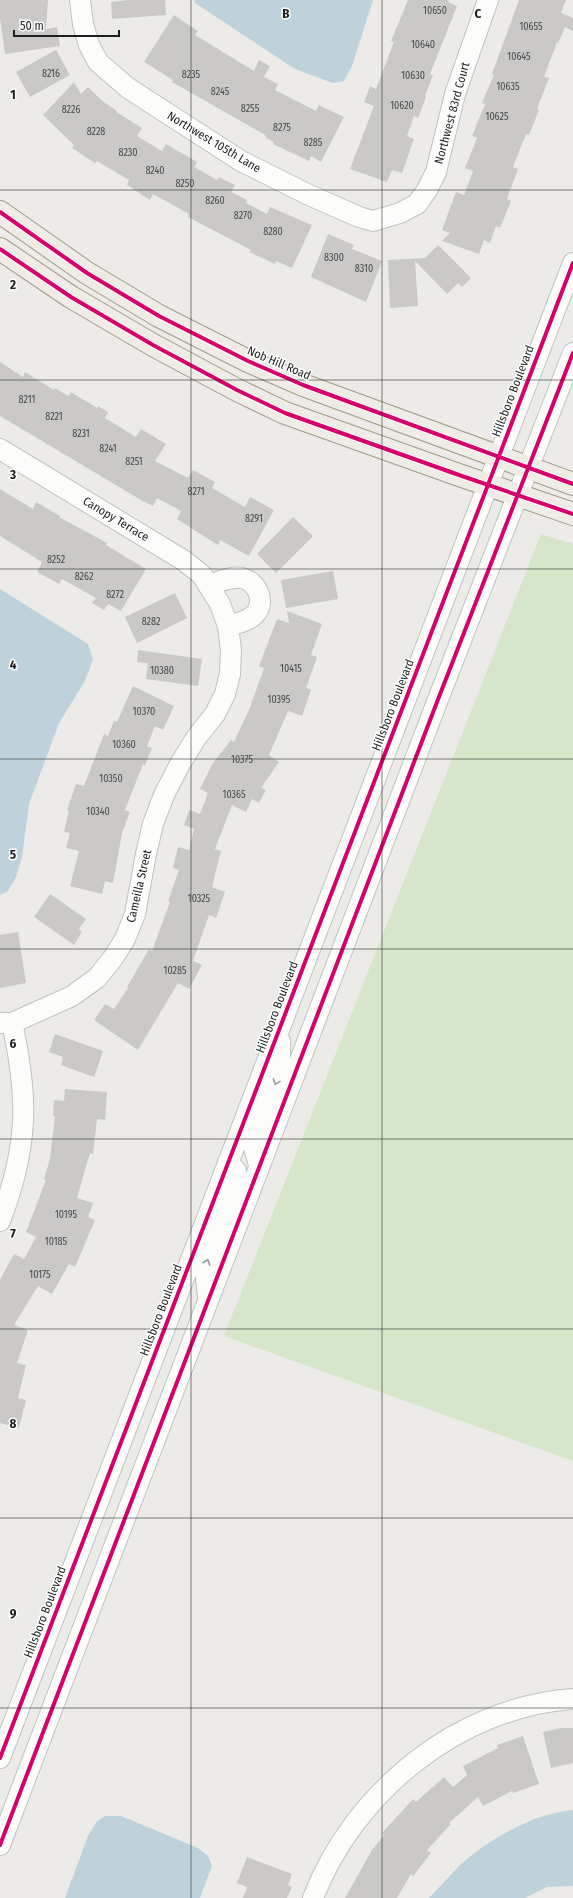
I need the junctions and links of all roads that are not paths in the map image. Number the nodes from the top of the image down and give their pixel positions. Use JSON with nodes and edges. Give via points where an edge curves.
{"nodes":[{"id":1,"x":80,"y":0,"type":"edge"},
{"id":2,"x":488,"y":0,"type":"edge"},
{"id":3,"x":0,"y":212,"type":"edge"},
{"id":4,"x":400,"y":213,"type":"joint"},
{"id":5,"x":0,"y":250,"type":"edge"},
{"id":6,"x":573,"y":263,"type":"edge"},
{"id":7,"x":573,"y":353,"type":"edge"},
{"id":8,"x":0,"y":449,"type":"edge"},
{"id":9,"x":499,"y":457,"type":"junction"},
{"id":10,"x":528,"y":468,"type":"junction"},
{"id":11,"x":573,"y":484,"type":"edge"},
{"id":12,"x":488,"y":485,"type":"junction"},
{"id":13,"x":518,"y":496,"type":"junction"},
{"id":14,"x":573,"y":514,"type":"edge"},
{"id":15,"x":208,"y":586,"type":"junction"},
{"id":16,"x":220,"y":604,"type":"joint"},
{"id":17,"x":228,"y":626,"type":"junction"},
{"id":18,"x":6,"y":1023,"type":"edge"},
{"id":19,"x":280,"y":1029,"type":"junction"},
{"id":20,"x":228,"y":1162,"type":"junction"},
{"id":21,"x":259,"y":1165,"type":"junction"},
{"id":22,"x":0,"y":1221,"type":"edge"},
{"id":23,"x":208,"y":1301,"type":"junction"},
{"id":24,"x":573,"y":1700,"type":"edge"},
{"id":25,"x":0,"y":1758,"type":"edge"},
{"id":26,"x":0,"y":1845,"type":"edge"},
{"id":27,"x":313,"y":1898,"type":"edge"}],
"edges":[{"from":1,"to":4,"type":"street","name":"Northwest 105th Lane","via":[[89,45],[98,62],[128,88],[241,161],[307,194],[373,221]]},
{"from":2,"to":4,"type":"street","name":"Northwest 83rd Court","via":[[455,94],[436,172],[417,204]]},
{"from":3,"to":9,"type":"main road","name":"Nob Hill Road","via":[[87,273],[153,312],[248,361],[303,385]]},
{"from":5,"to":12,"type":"main road","via":[[71,297],[153,345],[238,390],[292,415]]},
{"from":6,"to":9,"type":"street","name":"Hillsboro Boulevard"},
{"from":7,"to":10,"type":"street"},
{"from":8,"to":15,"type":"street","name":"Canopy Terrace","via":[[183,560],[202,576]]},
{"from":9,"to":10,"type":"main road","name":"Nob Hill Road"},
{"from":9,"to":12,"type":"street","name":"Hillsboro Boulevard"},
{"from":10,"to":11,"type":"main road","name":"Nob Hill Road"},
{"from":10,"to":13,"type":"street"},
{"from":12,"to":13,"type":"main road"},
{"from":12,"to":19,"type":"street","name":"Hillsboro Boulevard"},
{"from":13,"to":14,"type":"main road"},
{"from":13,"to":21,"type":"street"},
{"from":15,"to":16,"type":"street","name":"Canopy Terrace"},
{"from":15,"to":17,"type":"street","via":[[227,579],[242,578],[257,589],[260,596],[257,612],[246,620]]},
{"from":16,"to":17,"type":"street","name":"Cameilla Street"},
{"from":17,"to":18,"type":"street","name":"Cameilla Street","via":[[230,674],[225,694],[215,714],[180,764],[164,795],[153,824],[135,914],[125,939],[97,978],[72,996]]},
{"from":18,"to":22,"type":"street","name":"Cameilla Street","via":[[19,1055],[24,1124],[12,1190]]},
{"from":19,"to":20,"type":"street","name":"Hillsboro Boulevard"},
{"from":19,"to":21,"type":"street","one_way":true,"via":[[280,1070],[252,1144]]},
{"from":23,"to":20,"type":"street","one_way":true,"via":[[205,1268],[233,1193],[236,1171]]},
{"from":20,"to":25,"type":"street","name":"Hillsboro Boulevard"},
{"from":21,"to":23,"type":"street"},
{"from":23,"to":26,"type":"street"},
{"from":24,"to":27,"type":"street","via":[[559,1700],[515,1710],[476,1725],[436,1747],[409,1766],[379,1794],[354,1823],[334,1855]]}]}
